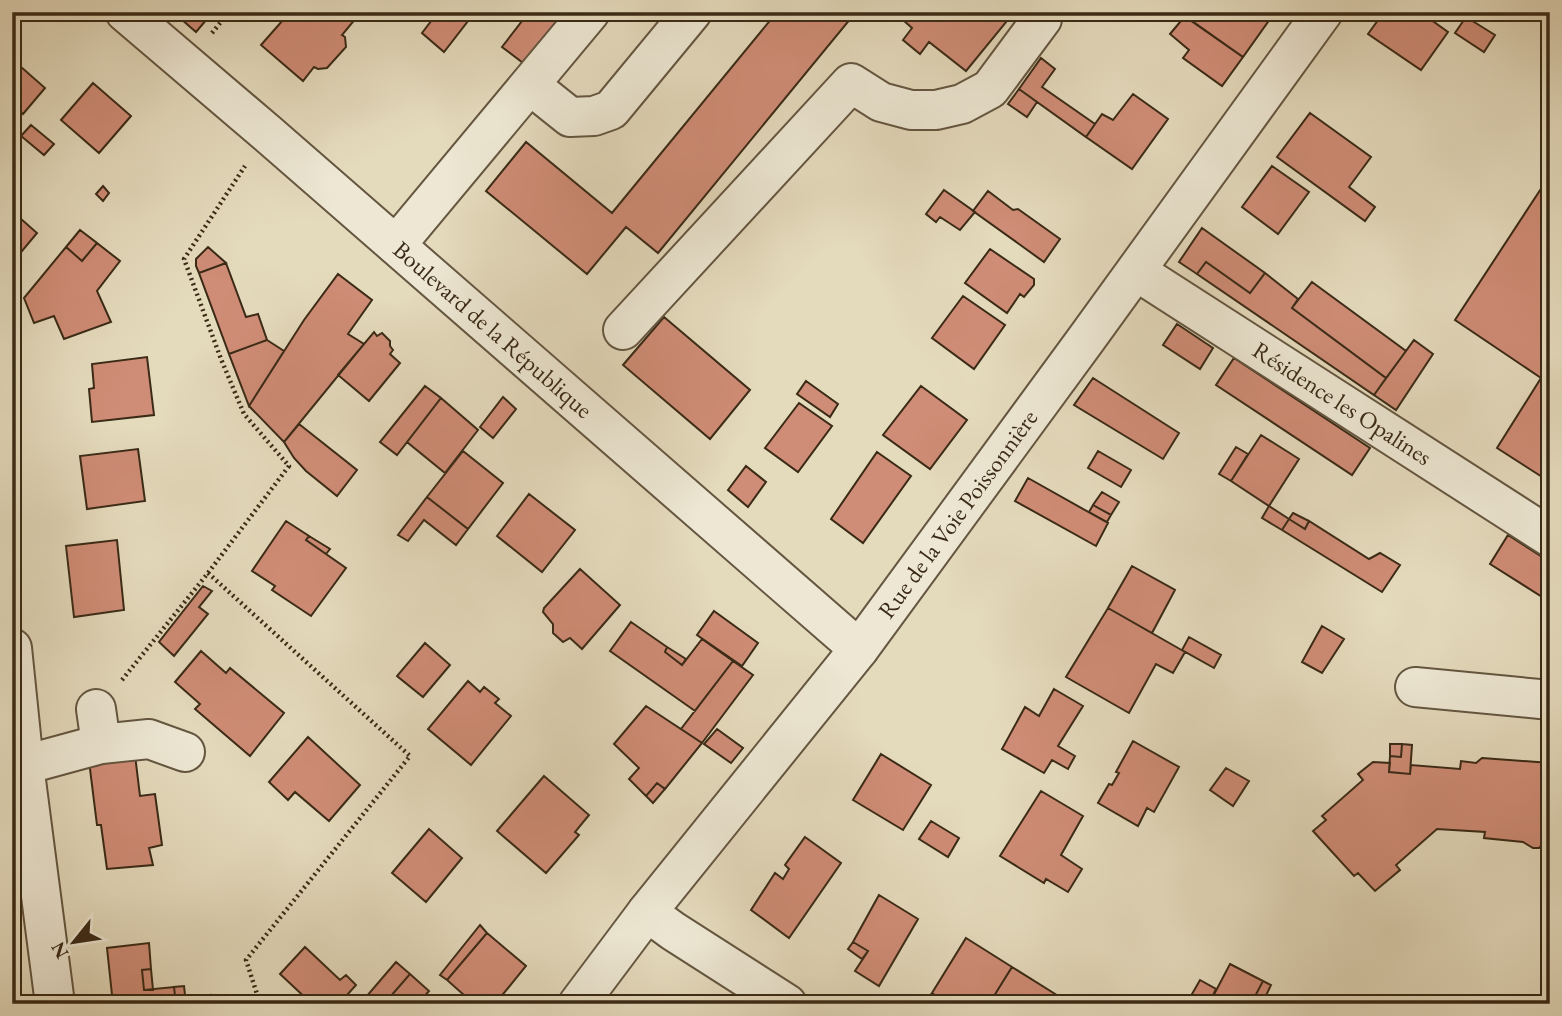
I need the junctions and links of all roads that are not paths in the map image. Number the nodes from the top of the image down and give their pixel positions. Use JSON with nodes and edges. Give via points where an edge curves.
{"nodes":[{"id":1,"x":125,"y":12,"type":"edge"},
{"id":2,"x":590,"y":12,"type":"edge"},
{"id":3,"x":692,"y":12,"type":"edge"},
{"id":4,"x":1042,"y":12,"type":"edge"},
{"id":5,"x":1323,"y":12,"type":"edge"},
{"id":6,"x":530,"y":85,"type":"junction"},
{"id":7,"x":396,"y":245,"type":"junction"},
{"id":8,"x":1136,"y":271,"type":"junction"},
{"id":9,"x":623,"y":330,"type":"dead end"},
{"id":10,"x":1550,"y":537,"type":"edge"},
{"id":11,"x":12,"y":648,"type":"edge"},
{"id":12,"x":859,"y":649,"type":"junction"},
{"id":13,"x":1415,"y":687,"type":"dead end"},
{"id":14,"x":1550,"y":700,"type":"edge"},
{"id":15,"x":185,"y":752,"type":"dead end"},
{"id":16,"x":24,"y":765,"type":"junction"},
{"id":17,"x":647,"y":912,"type":"junction"},
{"id":18,"x":55,"y":1004,"type":"edge"},
{"id":19,"x":578,"y":1004,"type":"edge"},
{"id":20,"x":788,"y":1004,"type":"edge"}],
"edges":[{"from":1,"to":7,"type":"street","name":"Boulevard de la République"},
{"from":2,"to":6,"type":"street"},
{"from":3,"to":6,"type":"street","via":[[611,110],[570,117]]},
{"from":4,"to":9,"type":"street","via":[[1042,19],[990,89],[962,104],[911,110],[881,102],[851,83]]},
{"from":5,"to":8,"type":"street","name":"Rue de la Voie Poissonnière"},
{"from":6,"to":7,"type":"street"},
{"from":7,"to":12,"type":"street","name":"Boulevard de la République"},
{"from":8,"to":10,"type":"street","name":"Résidence les Opalines"},
{"from":8,"to":12,"type":"street","name":"Rue de la Voie Poissonnière"},
{"from":11,"to":16,"type":"street"},
{"from":12,"to":17,"type":"street","name":"Rue de la Voie Poissonnière"},
{"from":13,"to":14,"type":"street"},
{"from":15,"to":16,"type":"street","via":[[98,727]]},
{"from":16,"to":18,"type":"street"},
{"from":17,"to":19,"type":"street","name":"Rue de la Voie Poissonnière"},
{"from":17,"to":20,"type":"street"}]}
